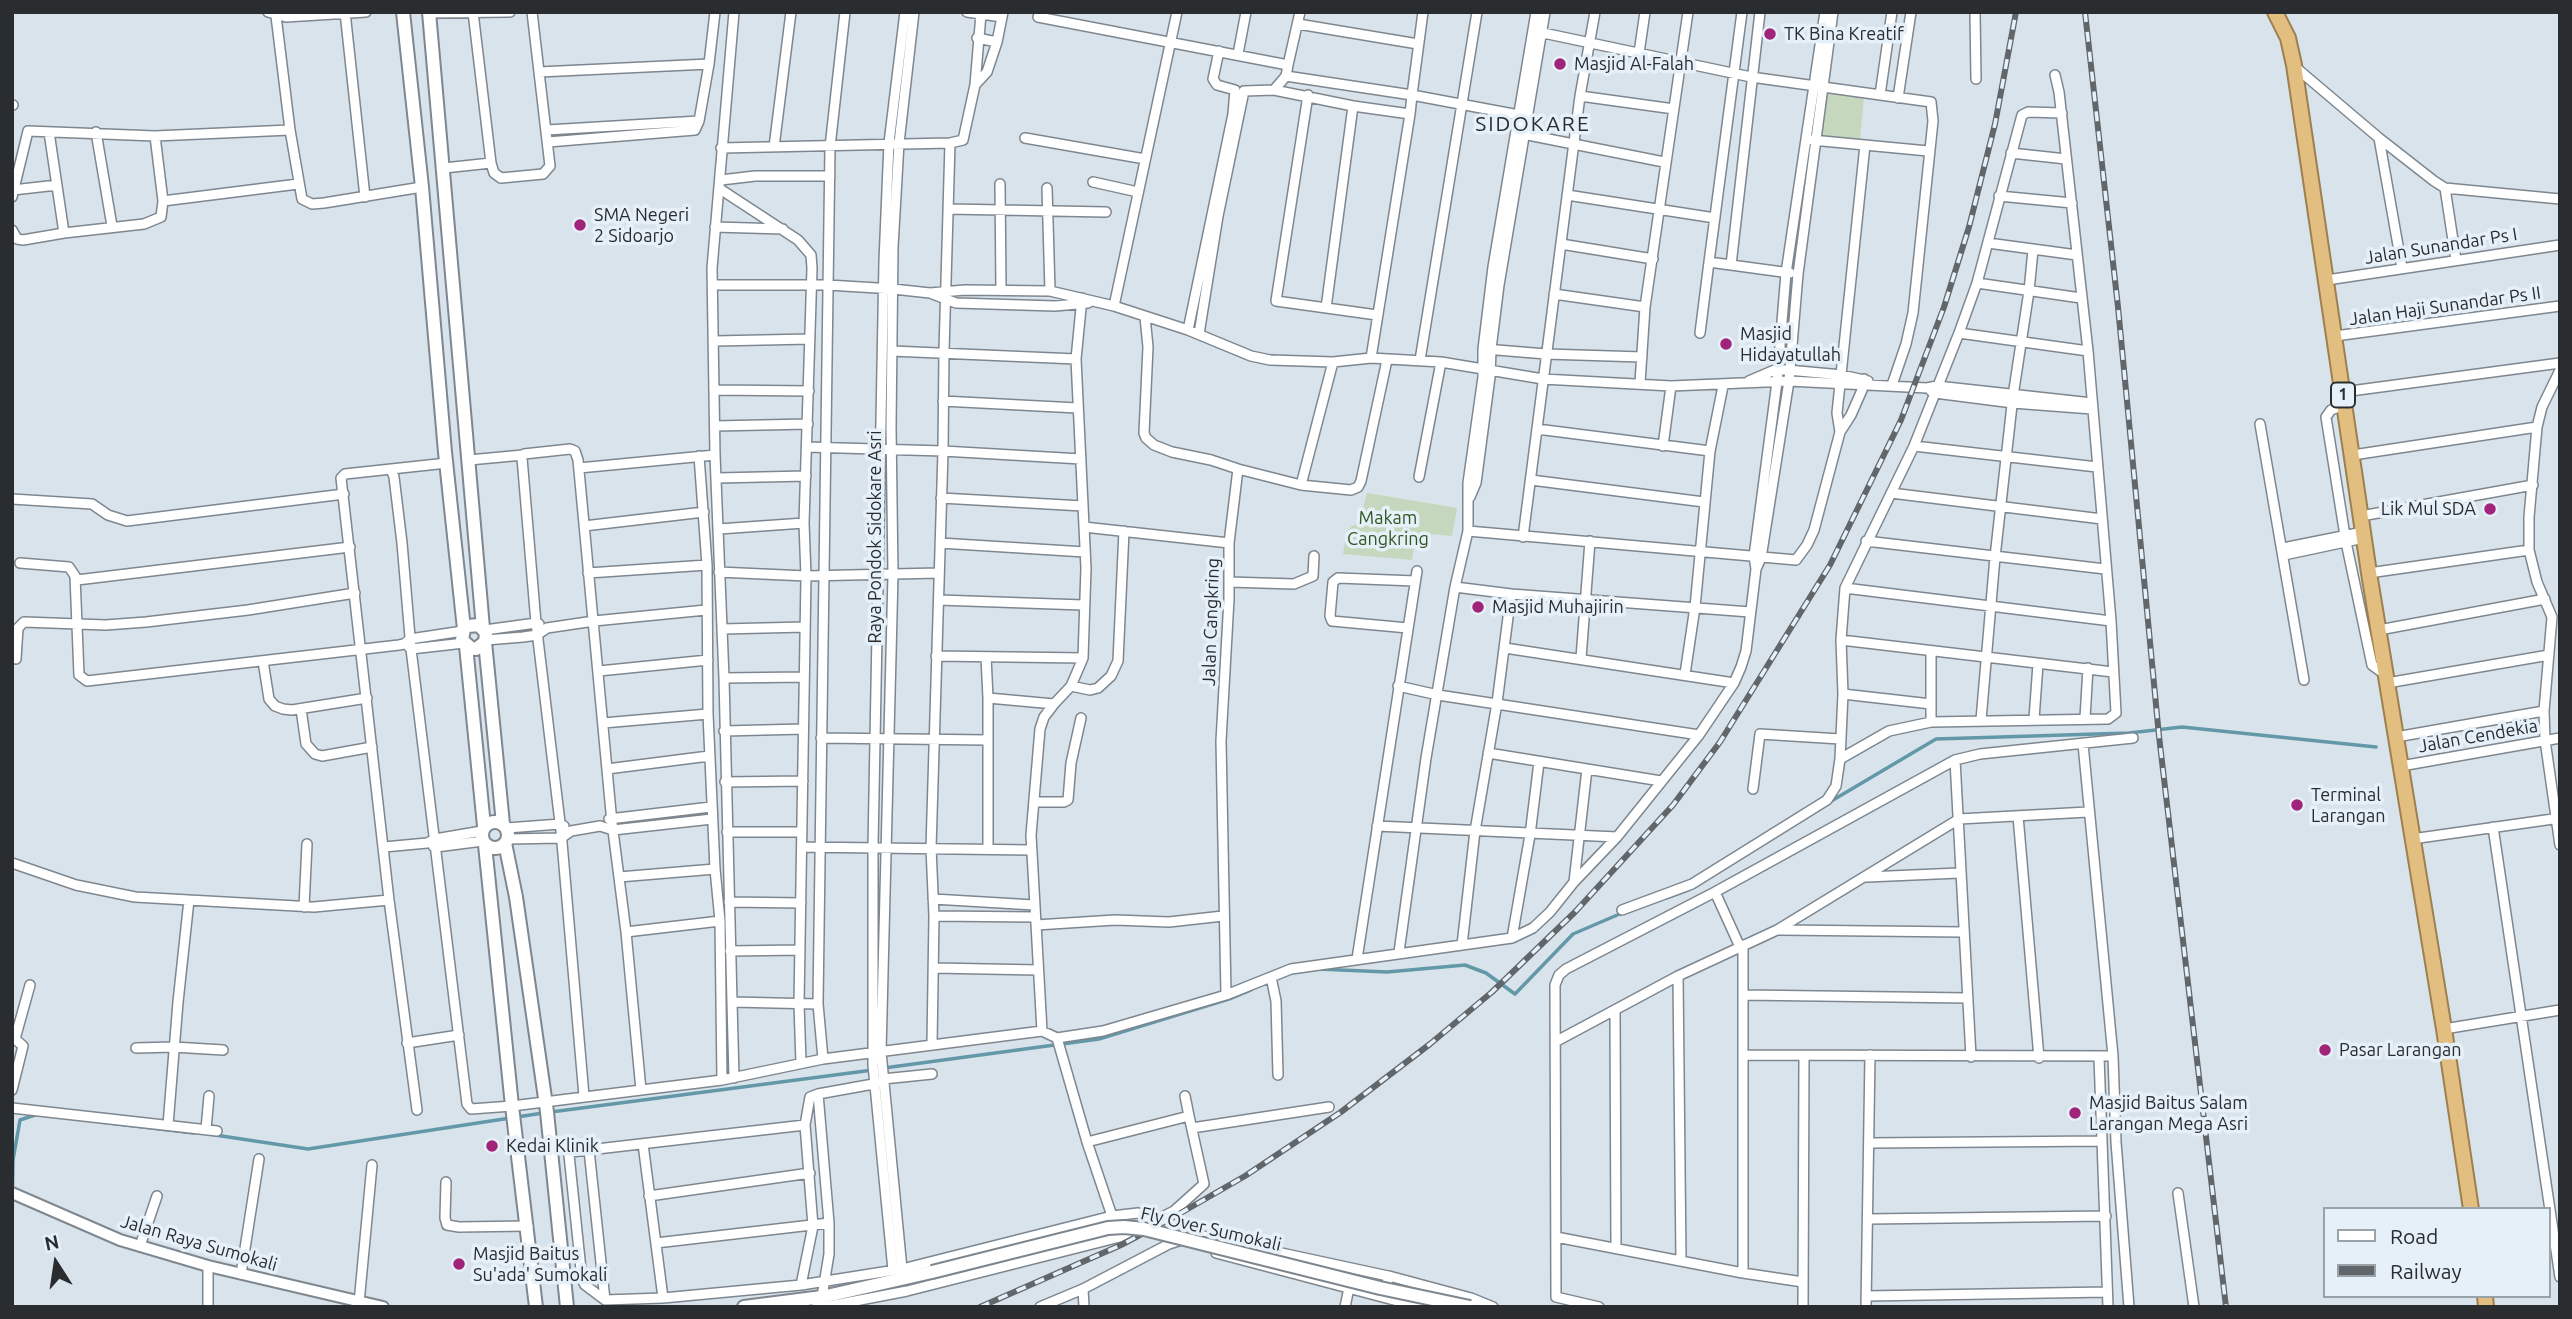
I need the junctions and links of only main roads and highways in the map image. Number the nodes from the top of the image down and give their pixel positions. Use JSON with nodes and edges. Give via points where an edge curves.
{"nodes":[{"id":1,"x":403,"y":12,"type":"edge"},
{"id":2,"x":2275,"y":12,"type":"edge"},
{"id":3,"x":429,"y":13,"type":"edge"},
{"id":4,"x":454,"y":289,"type":"junction"},
{"id":5,"x":432,"y":292,"type":"junction"},
{"id":6,"x":485,"y":635,"type":"junction"},
{"id":7,"x":464,"y":637,"type":"junction"},
{"id":8,"x":506,"y":834,"type":"junction"},
{"id":9,"x":483,"y":836,"type":"junction"},
{"id":10,"x":2471,"y":1207,"type":"edge"},
{"id":11,"x":536,"y":1307,"type":"edge"},
{"id":12,"x":567,"y":1307,"type":"edge"},
{"id":13,"x":744,"y":1307,"type":"edge"},
{"id":14,"x":1470,"y":1307,"type":"edge"}],
"edges":[{"from":1,"to":5,"type":"main road"},
{"from":2,"to":10,"type":"highway","number":"1","via":[[2294,65],[2369,573]]},
{"from":3,"to":4,"type":"main road"},
{"from":4,"to":5,"type":"main road"},
{"from":4,"to":6,"type":"main road"},
{"from":5,"to":7,"type":"main road"},
{"from":6,"to":7,"type":"main road","via":[[474,624]]},
{"from":6,"to":7,"type":"main road","via":[[476,649]]},
{"from":6,"to":8,"type":"main road"},
{"from":7,"to":9,"type":"main road"},
{"from":8,"to":9,"type":"main road","via":[[496,849]]},
{"from":8,"to":9,"type":"main road","via":[[493,821]]},
{"from":8,"to":12,"type":"main road","via":[[546,1107]]},
{"from":9,"to":11,"type":"main road"},
{"from":13,"to":14,"type":"main road","name":"Fly Over Sumokali","bridge":true,"via":[[822,1296],[1125,1227]]}]}
